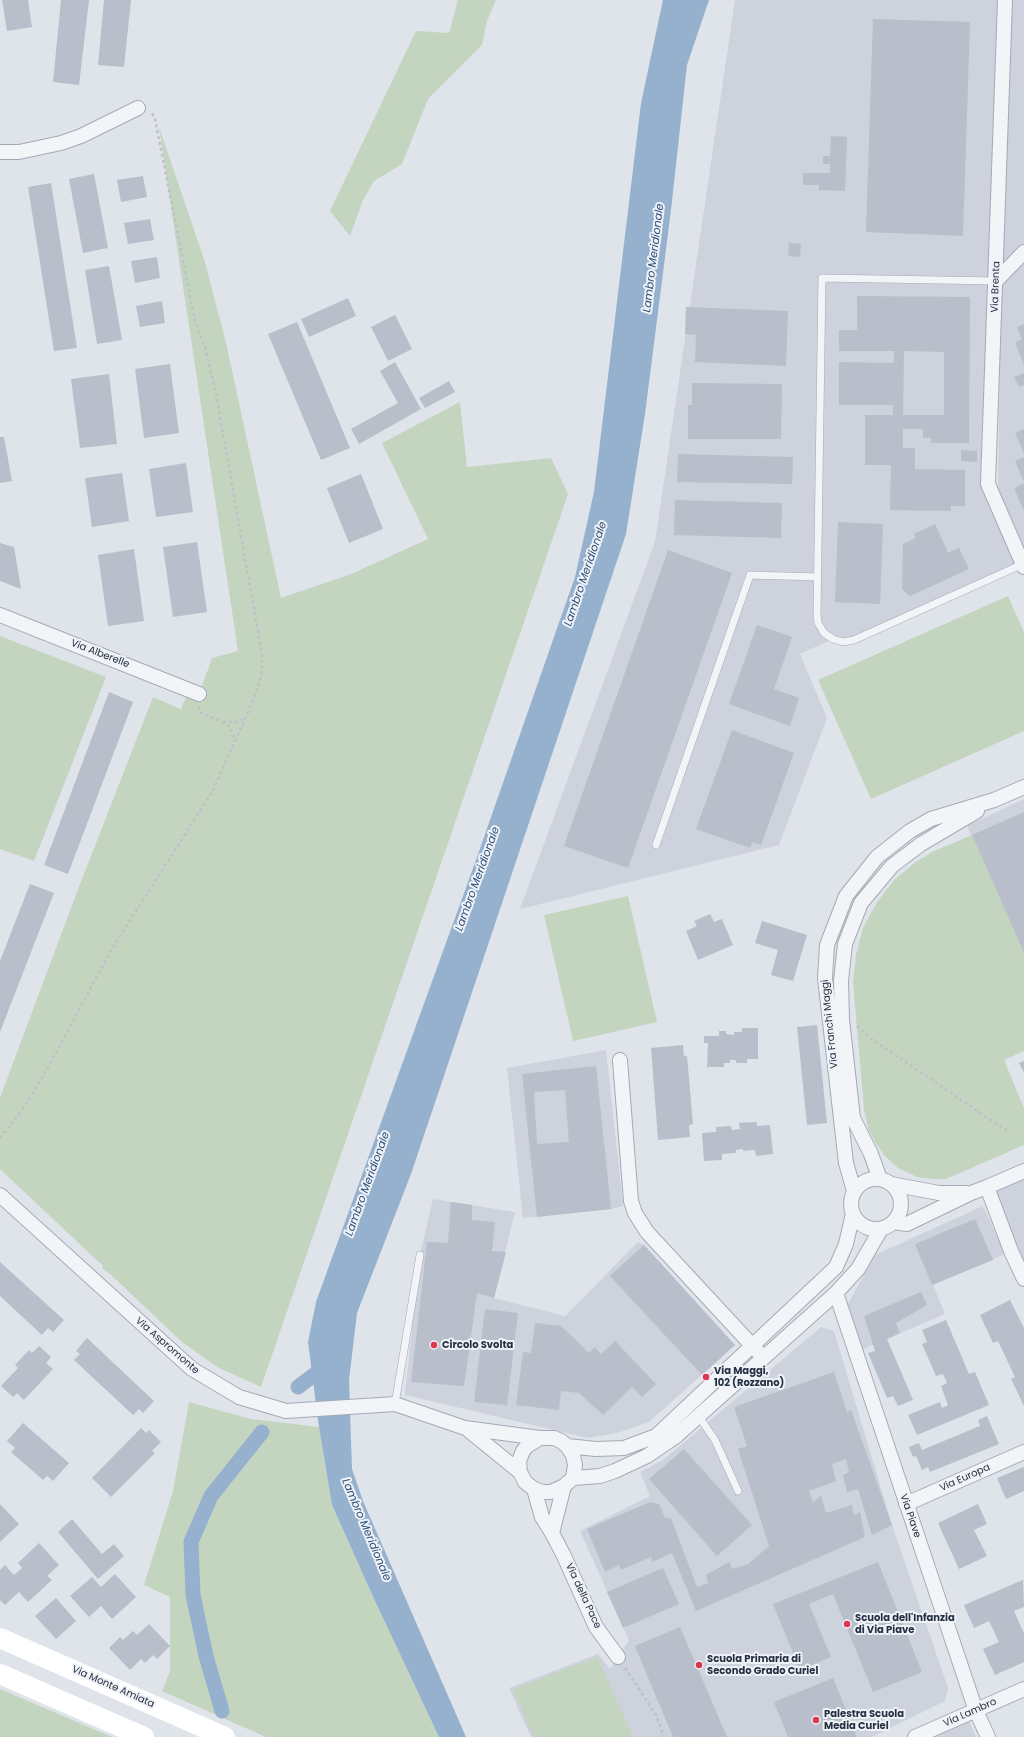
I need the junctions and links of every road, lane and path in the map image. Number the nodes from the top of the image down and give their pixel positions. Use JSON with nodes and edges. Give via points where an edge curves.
{"nodes":[{"id":1,"x":1005,"y":0,"type":"edge"},
{"id":2,"x":138,"y":108,"type":"joint"},
{"id":3,"x":0,"y":152,"type":"edge"},
{"id":4,"x":1024,"y":252,"type":"edge"},
{"id":5,"x":996,"y":280,"type":"junction"},
{"id":6,"x":1023,"y":566,"type":"edge"},
{"id":7,"x":818,"y":576,"type":"junction"},
{"id":8,"x":0,"y":615,"type":"edge"},
{"id":9,"x":199,"y":694,"type":"joint"},
{"id":10,"x":246,"y":715,"type":"junction"},
{"id":11,"x":223,"y":722,"type":"junction"},
{"id":12,"x":234,"y":743,"type":"junction"},
{"id":13,"x":1024,"y":787,"type":"edge"},
{"id":14,"x":994,"y":800,"type":"junction"},
{"id":15,"x":656,"y":845,"type":"dead end"},
{"id":16,"x":853,"y":1022,"type":"dead end"},
{"id":17,"x":620,"y":1060,"type":"dead end"},
{"id":18,"x":1010,"y":1133,"type":"dead end"},
{"id":19,"x":0,"y":1138,"type":"edge"},
{"id":20,"x":1024,"y":1171,"type":"edge"},
{"id":21,"x":886,"y":1181,"type":"junction"},
{"id":22,"x":987,"y":1188,"type":"junction"},
{"id":23,"x":854,"y":1191,"type":"junction"},
{"id":24,"x":971,"y":1193,"type":"junction"},
{"id":25,"x":0,"y":1195,"type":"edge"},
{"id":26,"x":853,"y":1213,"type":"junction"},
{"id":27,"x":894,"y":1222,"type":"junction"},
{"id":28,"x":881,"y":1229,"type":"junction"},
{"id":29,"x":420,"y":1255,"type":"dead end"},
{"id":30,"x":1024,"y":1279,"type":"edge"},
{"id":31,"x":836,"y":1293,"type":"junction"},
{"id":32,"x":753,"y":1346,"type":"junction"},
{"id":33,"x":763,"y":1358,"type":"junction"},
{"id":34,"x":394,"y":1404,"type":"junction"},
{"id":35,"x":689,"y":1405,"type":"junction"},
{"id":36,"x":698,"y":1416,"type":"junction"},
{"id":37,"x":465,"y":1428,"type":"junction"},
{"id":38,"x":540,"y":1438,"type":"junction"},
{"id":39,"x":567,"y":1446,"type":"junction"},
{"id":40,"x":1024,"y":1452,"type":"edge"},
{"id":41,"x":520,"y":1472,"type":"junction"},
{"id":42,"x":568,"y":1482,"type":"junction"},
{"id":43,"x":534,"y":1489,"type":"junction"},
{"id":44,"x":738,"y":1491,"type":"dead end"},
{"id":45,"x":906,"y":1504,"type":"junction"},
{"id":46,"x":552,"y":1533,"type":"junction"},
{"id":47,"x":0,"y":1638,"type":"edge"},
{"id":48,"x":618,"y":1657,"type":"joint"},
{"id":49,"x":0,"y":1674,"type":"edge"},
{"id":50,"x":1024,"y":1689,"type":"edge"},
{"id":51,"x":976,"y":1710,"type":"junction"},
{"id":52,"x":144,"y":1737,"type":"edge"},
{"id":53,"x":225,"y":1737,"type":"edge"},
{"id":54,"x":664,"y":1737,"type":"edge"},
{"id":55,"x":915,"y":1737,"type":"edge"},
{"id":56,"x":988,"y":1737,"type":"edge"}],
"edges":[{"from":1,"to":5,"type":"street","name":"Via Brenta"},
{"from":2,"to":3,"type":"street","via":[[61,143],[19,152]]},
{"from":2,"to":10,"type":"path","via":[[151,110],[155,119],[195,322],[205,347],[227,457],[262,656],[259,684]]},
{"from":4,"to":5,"type":"street"},
{"from":5,"to":6,"type":"street","name":"Via Brenta","via":[[988,484]]},
{"from":5,"to":7,"type":"lane","via":[[822,278]]},
{"from":6,"to":7,"type":"lane","via":[[854,640],[843,642],[824,633],[818,624]]},
{"from":7,"to":15,"type":"lane","via":[[750,575]]},
{"from":8,"to":9,"type":"street","name":"Via Alberelle"},
{"from":9,"to":11,"type":"path","via":[[200,712]]},
{"from":10,"to":11,"type":"path","via":[[238,722]]},
{"from":10,"to":12,"type":"path"},
{"from":11,"to":12,"type":"path","via":[[230,727]]},
{"from":12,"to":19,"type":"path","via":[[209,798],[113,947],[41,1080]]},
{"from":13,"to":14,"type":"street","name":"Via Franchi Maggi"},
{"from":14,"to":21,"type":"street","name":"Via Franchi Maggi","via":[[921,844],[892,866],[861,903],[845,944],[841,981],[842,1020],[854,1118]]},
{"from":14,"to":23,"type":"street","name":"Via Franchi Maggi","via":[[931,819],[910,831],[877,857],[846,896],[828,945],[825,978],[846,1163]]},
{"from":16,"to":18,"type":"path","via":[[873,1040]]},
{"from":17,"to":32,"type":"street","via":[[631,1201],[635,1213],[647,1232]]},
{"from":20,"to":22,"type":"street"},
{"from":21,"to":23,"type":"street","via":[[865,1182]]},
{"from":21,"to":24,"type":"street","via":[[939,1194]]},
{"from":21,"to":27,"type":"street","via":[[900,1194],[902,1203],[900,1214]]},
{"from":22,"to":24,"type":"street"},
{"from":22,"to":30,"type":"street"},
{"from":23,"to":26,"type":"street","via":[[851,1204]]},
{"from":24,"to":27,"type":"street","via":[[907,1224]]},
{"from":25,"to":34,"type":"street","name":"Via Aspromonte","via":[[192,1369],[239,1397],[286,1411]]},
{"from":26,"to":28,"type":"street","via":[[858,1221],[868,1228]]},
{"from":26,"to":32,"type":"street","via":[[846,1244],[836,1267]]},
{"from":27,"to":28,"type":"street"},
{"from":28,"to":31,"type":"street","via":[[858,1269]]},
{"from":29,"to":34,"type":"lane"},
{"from":31,"to":33,"type":"street"},
{"from":31,"to":45,"type":"street","name":"Via Piave"},
{"from":32,"to":33,"type":"street"},
{"from":32,"to":35,"type":"street"},
{"from":33,"to":36,"type":"street"},
{"from":34,"to":37,"type":"street","name":"Via Aspromonte"},
{"from":35,"to":36,"type":"lane"},
{"from":35,"to":39,"type":"street","via":[[656,1436],[624,1448]]},
{"from":36,"to":42,"type":"street","via":[[675,1437],[647,1456],[600,1476]]},
{"from":36,"to":44,"type":"lane","via":[[715,1440]]},
{"from":37,"to":38,"type":"street","name":"Via Aspromonte"},
{"from":37,"to":41,"type":"street","name":"Via Aspromonte"},
{"from":38,"to":39,"type":"street","via":[[554,1438]]},
{"from":38,"to":41,"type":"street","via":[[523,1451],[519,1461]]},
{"from":39,"to":42,"type":"street","via":[[574,1465]]},
{"from":40,"to":45,"type":"street","name":"Via Europa"},
{"from":41,"to":43,"type":"street","via":[[525,1482]]},
{"from":42,"to":43,"type":"street","via":[[551,1492]]},
{"from":42,"to":46,"type":"street"},
{"from":43,"to":46,"type":"street","name":"Via della Pace","via":[[542,1517]]},
{"from":45,"to":51,"type":"street","name":"Via Piave"},
{"from":46,"to":48,"type":"street","name":"Via della Pace","via":[[596,1627]]},
{"from":47,"to":53,"type":"main road","name":"Via Monte Amiata"},
{"from":48,"to":54,"type":"path","via":[[656,1715]]},
{"from":49,"to":52,"type":"main road"},
{"from":50,"to":51,"type":"street","name":"Via Lambro"},
{"from":51,"to":55,"type":"street","name":"Via Lambro"},
{"from":51,"to":56,"type":"street","name":"Via Piave"}]}
